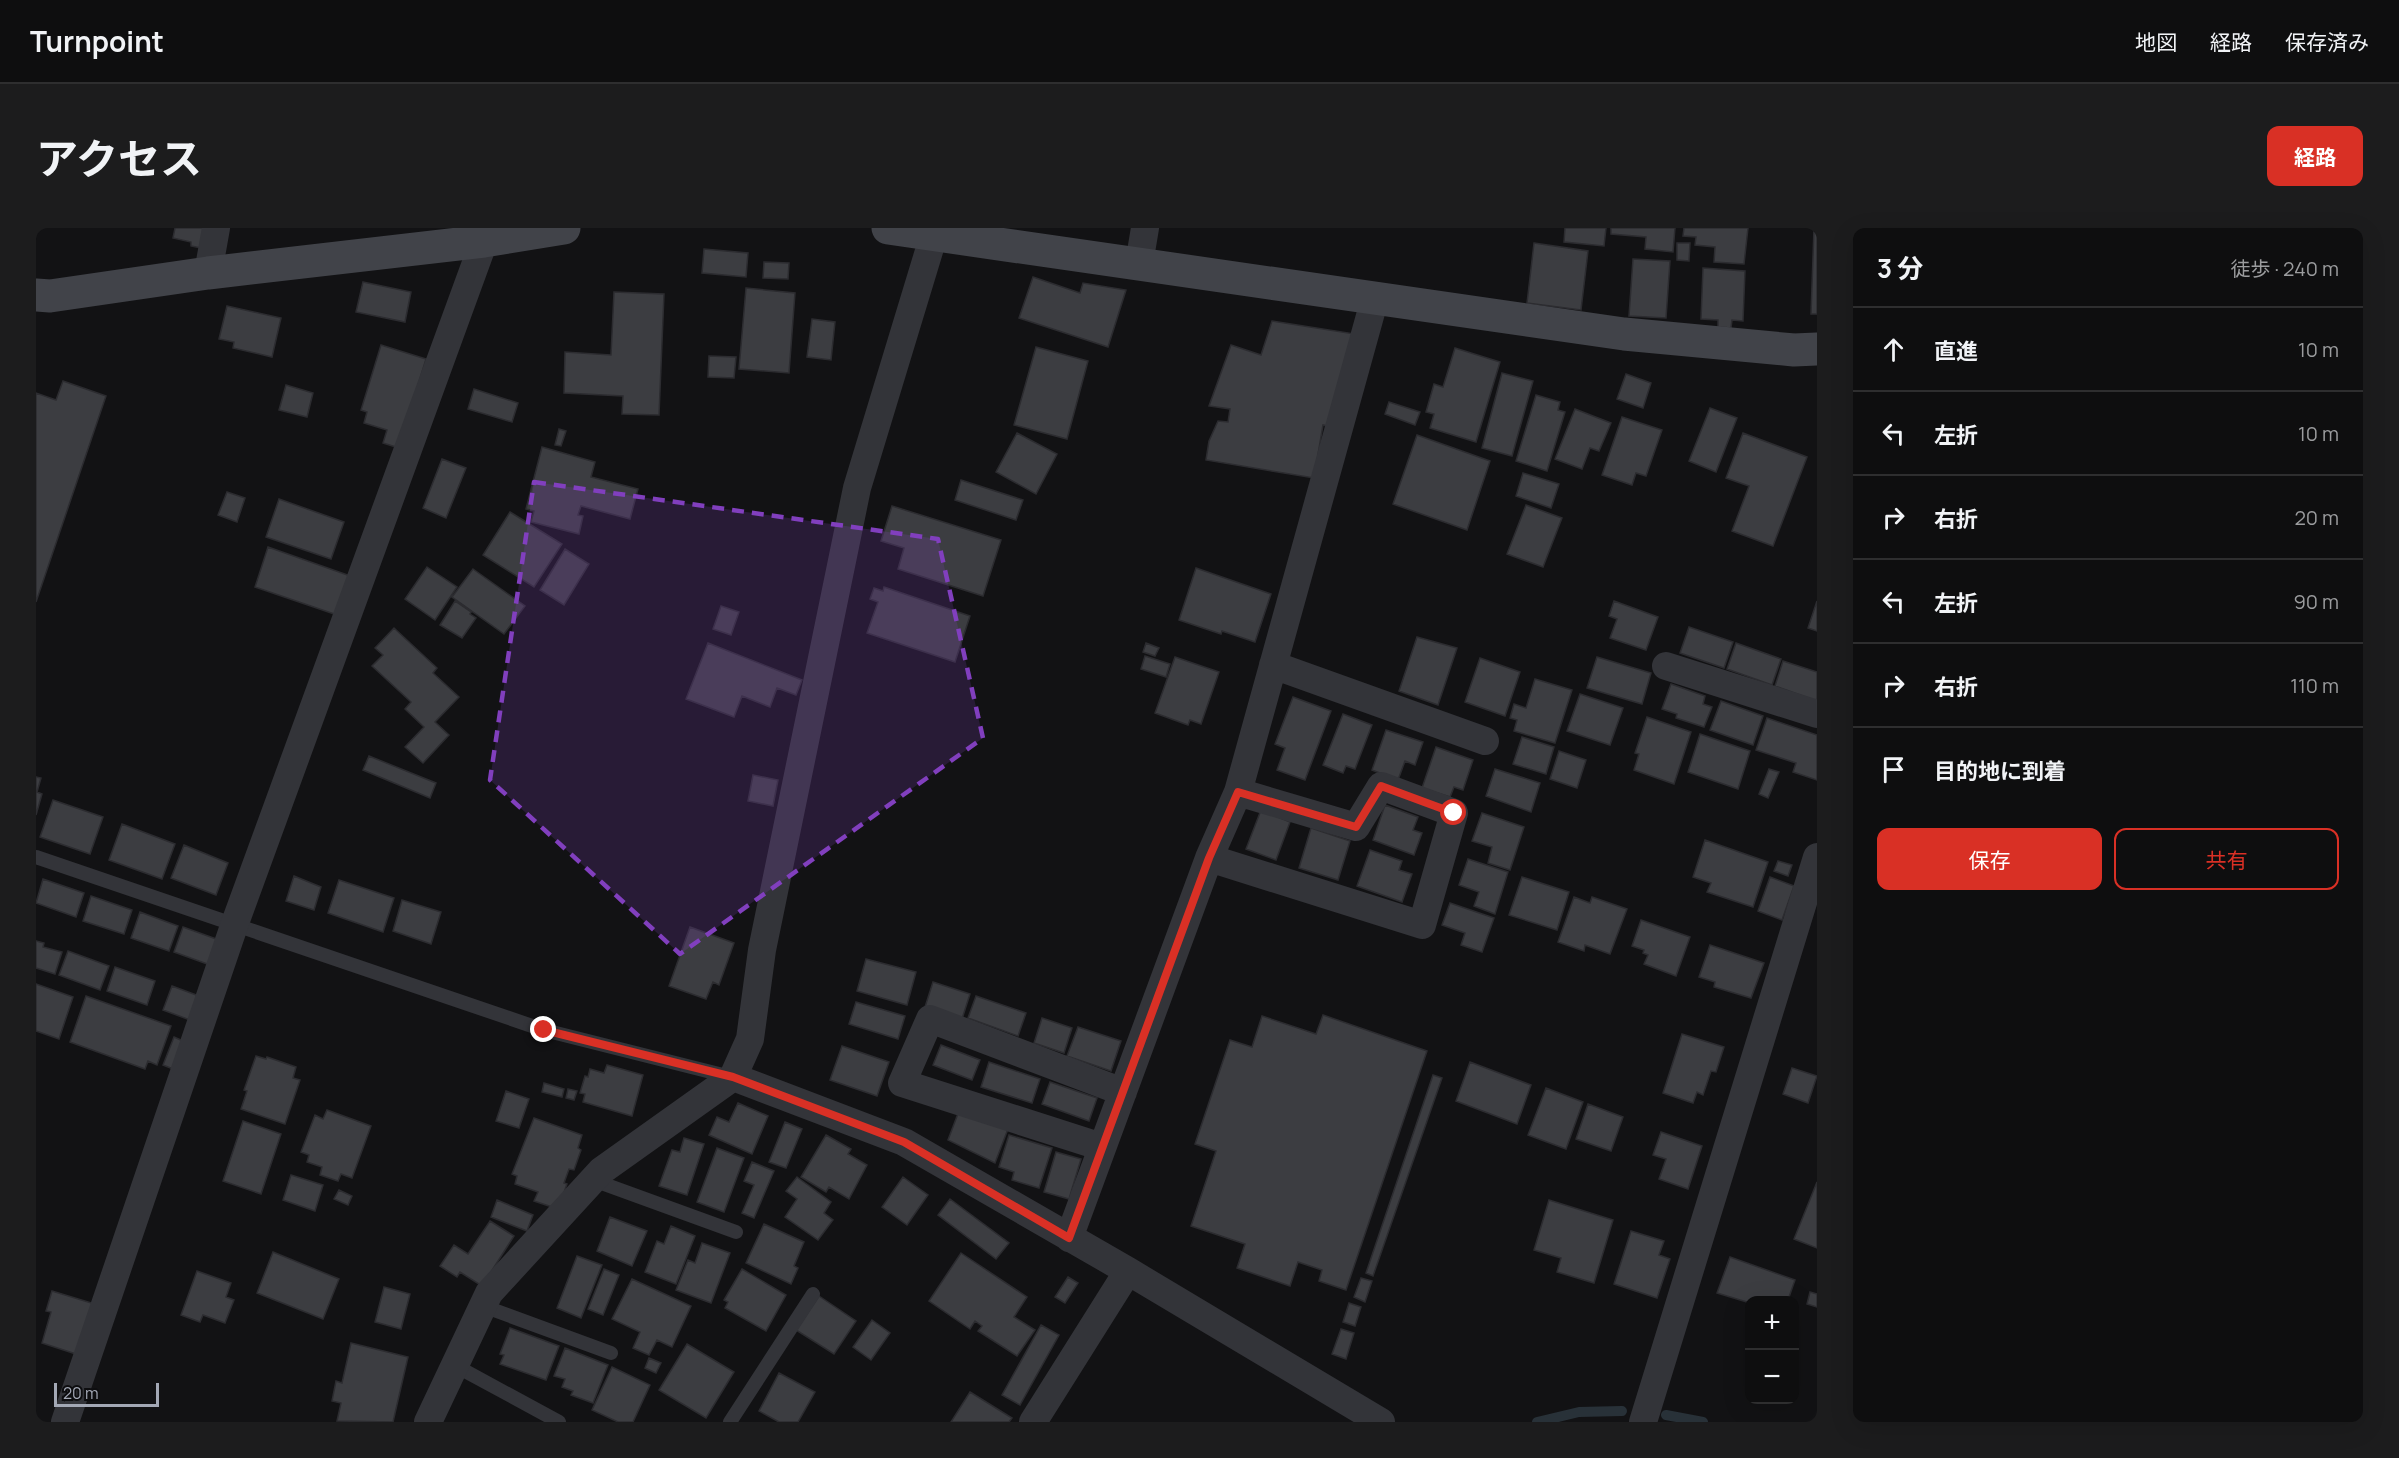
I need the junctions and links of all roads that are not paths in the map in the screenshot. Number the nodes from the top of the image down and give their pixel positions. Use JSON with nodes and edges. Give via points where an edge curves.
{"nodes":[{"id":1,"x":216,"y":228,"type":"edge"},
{"id":2,"x":564,"y":228,"type":"edge"},
{"id":3,"x":888,"y":228,"type":"edge"},
{"id":4,"x":1145,"y":228,"type":"edge"},
{"id":5,"x":936,"y":231,"type":"edge"},
{"id":6,"x":484,"y":241,"type":"junction"},
{"id":7,"x":1139,"y":264,"type":"junction"},
{"id":8,"x":208,"y":273,"type":"junction"},
{"id":9,"x":36,"y":295,"type":"edge"},
{"id":10,"x":1375,"y":298,"type":"junction"},
{"id":11,"x":1817,"y":349,"type":"edge"},
{"id":12,"x":1273,"y":665,"type":"junction"},
{"id":13,"x":1666,"y":666,"type":"dead end"},
{"id":14,"x":1817,"y":714,"type":"edge"},
{"id":15,"x":1485,"y":741,"type":"dead end"},
{"id":16,"x":1238,"y":792,"type":"junction"},
{"id":17,"x":36,"y":856,"type":"edge"},
{"id":18,"x":1817,"y":857,"type":"edge"},
{"id":19,"x":1209,"y":858,"type":"junction"},
{"id":20,"x":235,"y":923,"type":"junction"},
{"id":21,"x":733,"y":1077,"type":"junction"},
{"id":22,"x":1123,"y":1092,"type":"junction"},
{"id":23,"x":1102,"y":1147,"type":"junction"},
{"id":24,"x":593,"y":1180,"type":"junction"},
{"id":25,"x":736,"y":1232,"type":"dead end"},
{"id":26,"x":1069,"y":1238,"type":"junction"},
{"id":27,"x":1128,"y":1271,"type":"junction"},
{"id":28,"x":813,"y":1294,"type":"dead end"},
{"id":29,"x":483,"y":1306,"type":"junction"},
{"id":30,"x":611,"y":1353,"type":"dead end"},
{"id":31,"x":454,"y":1365,"type":"junction"},
{"id":32,"x":65,"y":1422,"type":"edge"},
{"id":33,"x":428,"y":1422,"type":"edge"},
{"id":34,"x":559,"y":1422,"type":"edge"},
{"id":35,"x":729,"y":1422,"type":"edge"},
{"id":36,"x":1033,"y":1422,"type":"edge"},
{"id":37,"x":1381,"y":1422,"type":"edge"},
{"id":38,"x":1643,"y":1422,"type":"edge"}],
"edges":[{"from":1,"to":8,"type":"street"},
{"from":2,"to":6,"type":"street"},
{"from":3,"to":5,"type":"street"},
{"from":4,"to":7,"type":"street"},
{"from":5,"to":7,"type":"street"},
{"from":5,"to":21,"type":"street","via":[[857,488],[762,950],[750,1039]]},
{"from":6,"to":8,"type":"street"},
{"from":6,"to":20,"type":"street"},
{"from":7,"to":10,"type":"street"},
{"from":8,"to":9,"type":"street"},
{"from":10,"to":11,"type":"street","via":[[1655,338]]},
{"from":10,"to":12,"type":"street"},
{"from":12,"to":15,"type":"street"},
{"from":12,"to":16,"type":"street"},
{"from":13,"to":14,"type":"street"},
{"from":16,"to":19,"type":"street"},
{"from":16,"to":19,"type":"street","via":[[1356,827],[1381,786],[1454,813],[1422,925]]},
{"from":17,"to":20,"type":"lane"},
{"from":18,"to":38,"type":"street"},
{"from":19,"to":22,"type":"street"},
{"from":20,"to":21,"type":"lane","via":[[544,1030]]},
{"from":20,"to":32,"type":"street"},
{"from":21,"to":24,"type":"street"},
{"from":21,"to":26,"type":"street","via":[[904,1142]]},
{"from":22,"to":23,"type":"street"},
{"from":22,"to":23,"type":"street","via":[[930,1019],[902,1083]]},
{"from":23,"to":26,"type":"street"},
{"from":24,"to":25,"type":"lane"},
{"from":24,"to":29,"type":"street","via":[[489,1293]]},
{"from":26,"to":27,"type":"street"},
{"from":27,"to":36,"type":"street"},
{"from":27,"to":37,"type":"street"},
{"from":28,"to":35,"type":"lane"},
{"from":29,"to":30,"type":"lane"},
{"from":29,"to":31,"type":"street"},
{"from":31,"to":33,"type":"street"},
{"from":31,"to":34,"type":"lane"}]}
